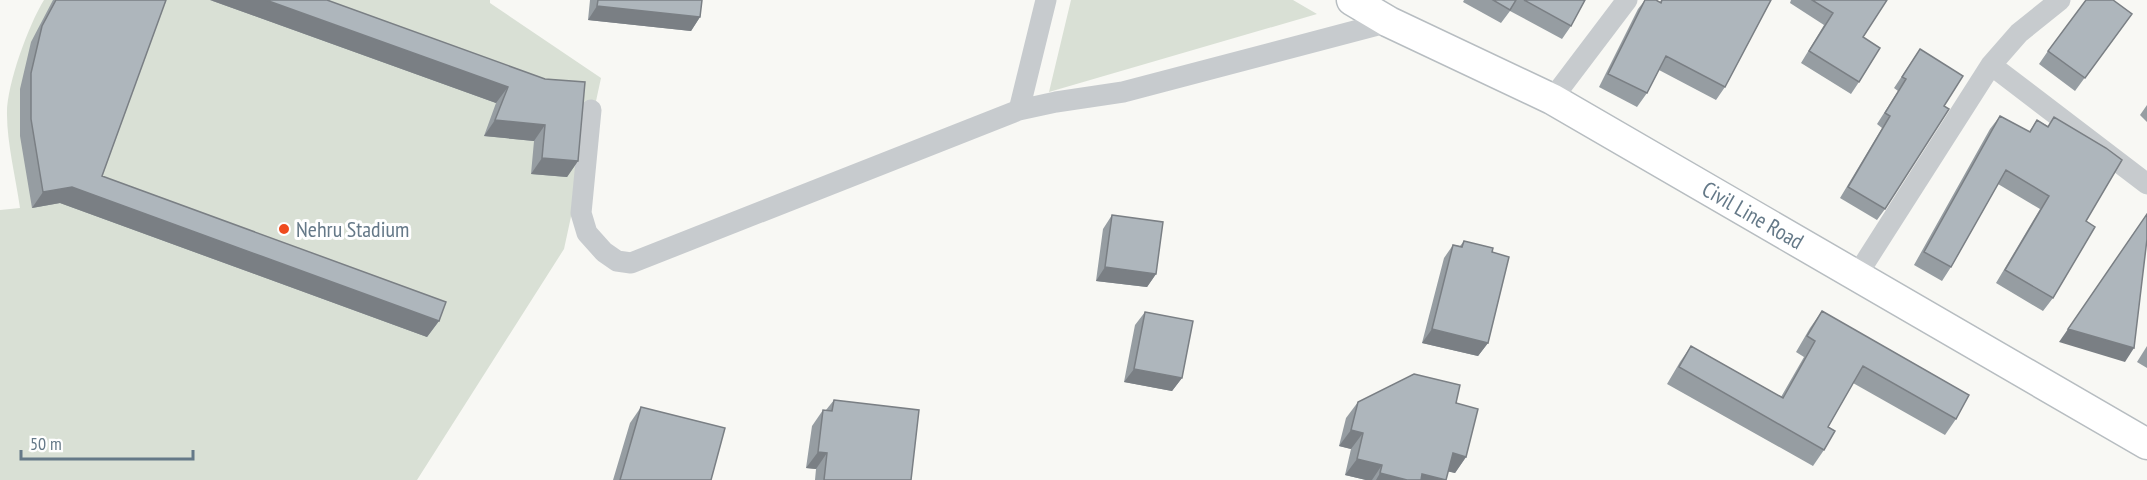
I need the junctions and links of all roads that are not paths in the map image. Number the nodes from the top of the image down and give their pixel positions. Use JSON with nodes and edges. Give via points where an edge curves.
{"nodes":[{"id":1,"x":1046,"y":0,"type":"edge"},
{"id":2,"x":1352,"y":0,"type":"edge"},
{"id":3,"x":1627,"y":0,"type":"edge"},
{"id":4,"x":2060,"y":0,"type":"edge"},
{"id":5,"x":1389,"y":22,"type":"junction"},
{"id":6,"x":1991,"y":65,"type":"junction"},
{"id":7,"x":1552,"y":99,"type":"junction"},
{"id":8,"x":591,"y":110,"type":"dead end"},
{"id":9,"x":1019,"y":110,"type":"junction"},
{"id":10,"x":2147,"y":184,"type":"edge"},
{"id":11,"x":1857,"y":275,"type":"junction"},
{"id":12,"x":2147,"y":444,"type":"edge"}],
"edges":[{"from":1,"to":9,"type":"street"},
{"from":2,"to":5,"type":"street","name":"Civil Line Road"},
{"from":3,"to":7,"type":"street"},
{"from":4,"to":6,"type":"street","via":[[2019,33]]},
{"from":5,"to":7,"type":"street","name":"Civil Line Road"},
{"from":5,"to":9,"type":"street","via":[[1123,92]]},
{"from":6,"to":10,"type":"street"},
{"from":6,"to":11,"type":"street"},
{"from":7,"to":11,"type":"street","name":"Civil Line Road"},
{"from":8,"to":9,"type":"street","via":[[581,213],[587,233],[604,252],[617,261],[632,263]]},
{"from":11,"to":12,"type":"street","name":"Civil Line Road"}]}
